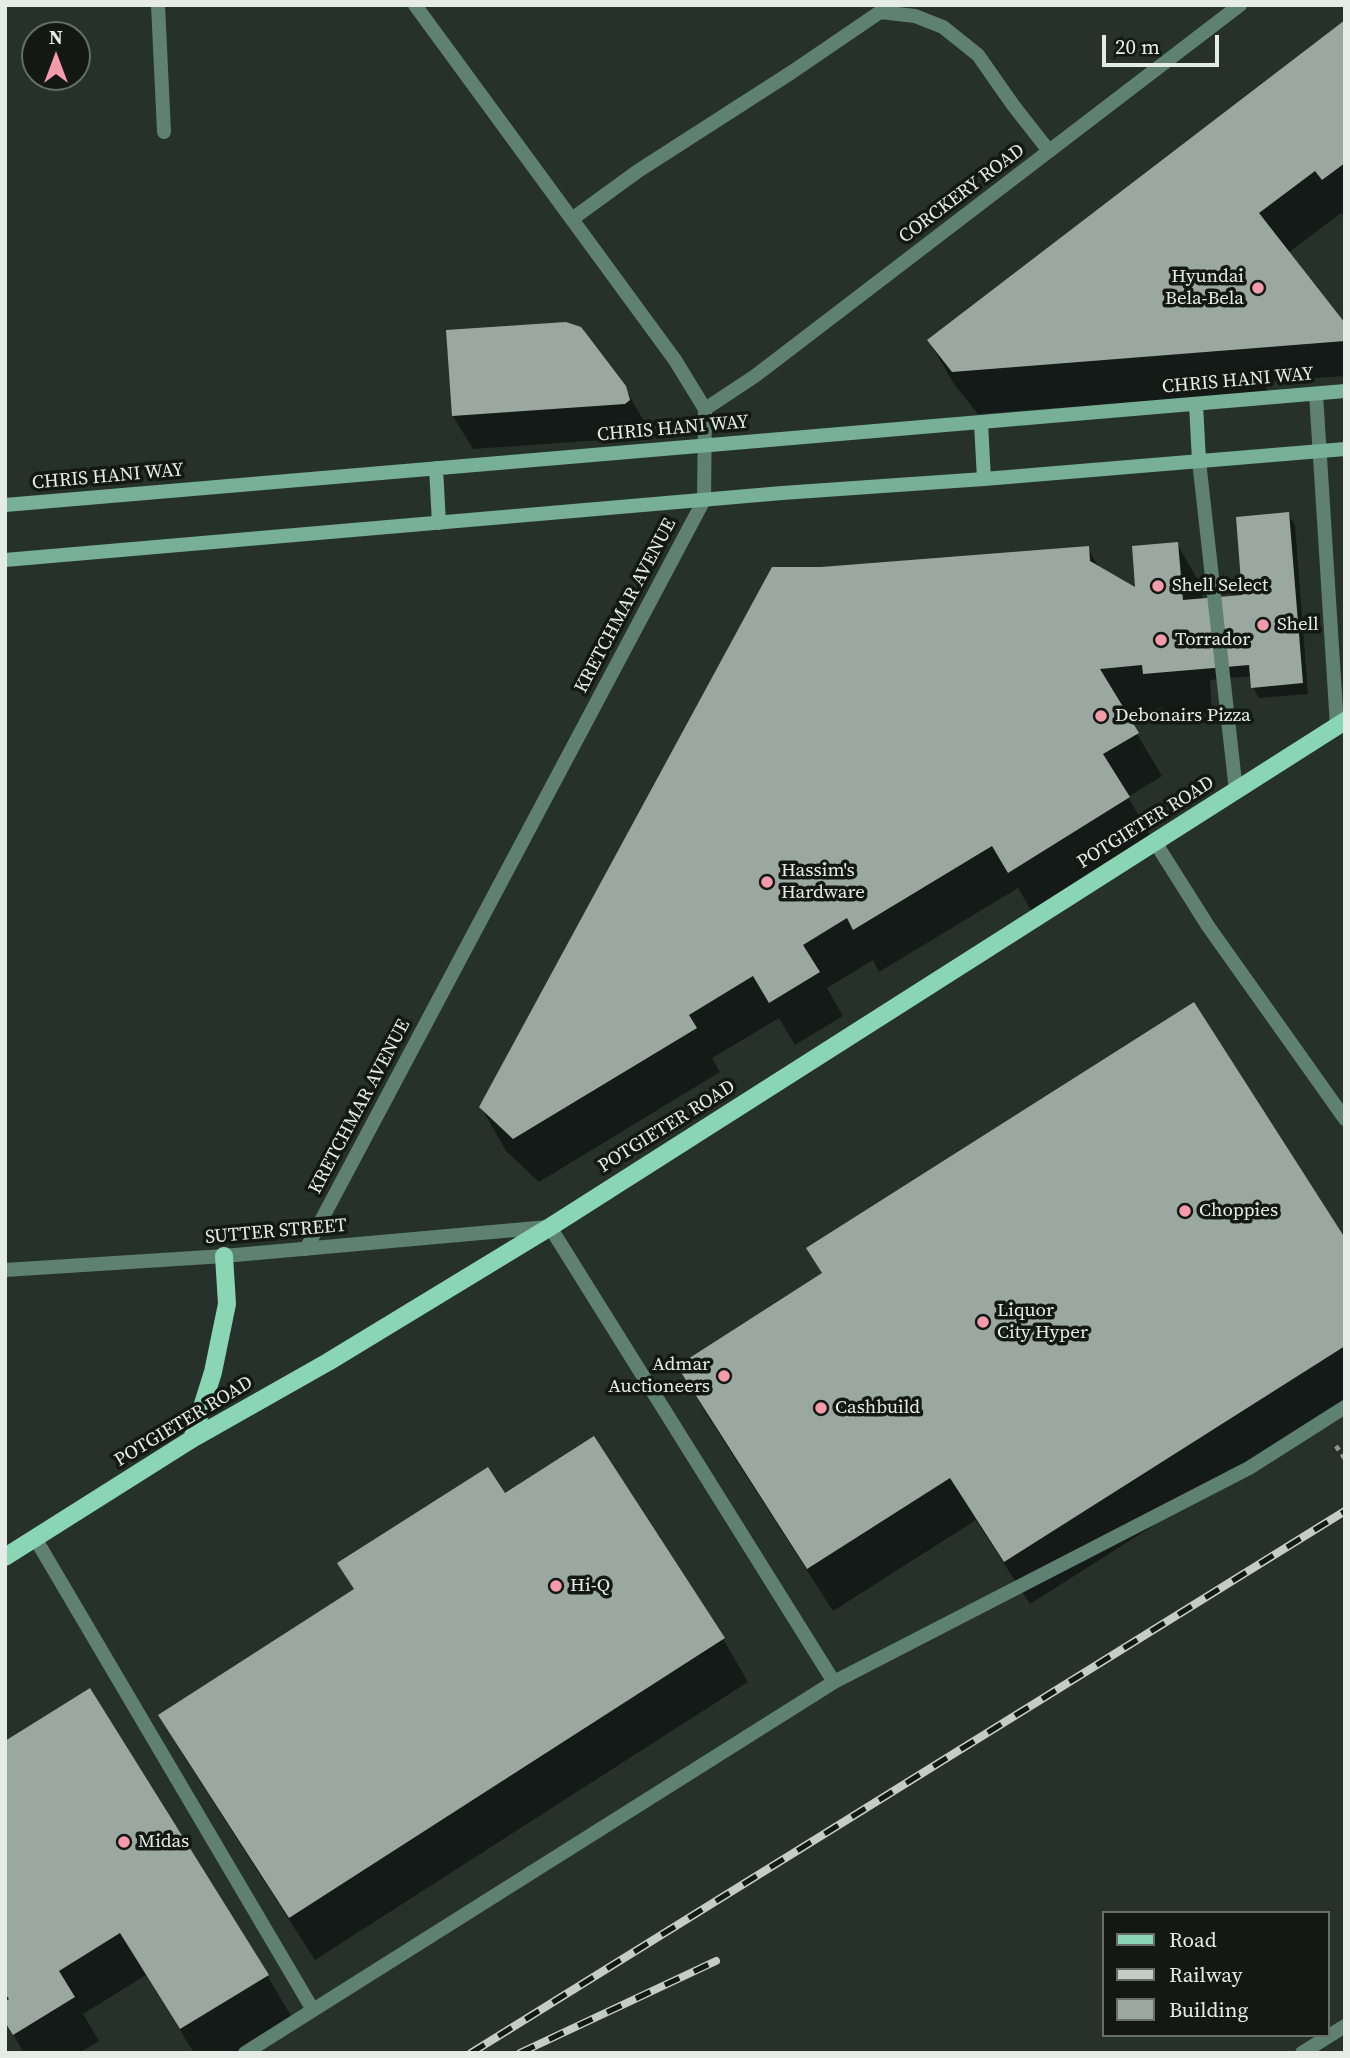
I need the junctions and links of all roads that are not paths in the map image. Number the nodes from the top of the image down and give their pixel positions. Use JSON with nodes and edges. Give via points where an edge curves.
{"nodes":[{"id":1,"x":159,"y":5,"type":"edge"},
{"id":2,"x":415,"y":5,"type":"edge"},
{"id":3,"x":1240,"y":5,"type":"edge"},
{"id":4,"x":164,"y":132,"type":"dead end"},
{"id":5,"x":1049,"y":151,"type":"junction"},
{"id":6,"x":572,"y":219,"type":"junction"},
{"id":7,"x":1345,"y":391,"type":"edge"},
{"id":8,"x":1316,"y":394,"type":"junction"},
{"id":9,"x":1196,"y":404,"type":"junction"},
{"id":10,"x":705,"y":409,"type":"junction"},
{"id":11,"x":981,"y":423,"type":"junction"},
{"id":12,"x":704,"y":446,"type":"junction"},
{"id":13,"x":1345,"y":449,"type":"edge"},
{"id":14,"x":1321,"y":451,"type":"junction"},
{"id":15,"x":1199,"y":461,"type":"junction"},
{"id":16,"x":436,"y":468,"type":"junction"},
{"id":17,"x":984,"y":479,"type":"junction"},
{"id":18,"x":704,"y":500,"type":"junction"},
{"id":19,"x":5,"y":505,"type":"edge"},
{"id":20,"x":439,"y":523,"type":"junction"},
{"id":21,"x":5,"y":560,"type":"edge"},
{"id":22,"x":1341,"y":724,"type":"edge"},
{"id":23,"x":1236,"y":791,"type":"junction"},
{"id":24,"x":1155,"y":842,"type":"junction"},
{"id":25,"x":1345,"y":1119,"type":"edge"},
{"id":26,"x":550,"y":1227,"type":"junction"},
{"id":27,"x":306,"y":1249,"type":"junction"},
{"id":28,"x":224,"y":1256,"type":"junction"},
{"id":29,"x":5,"y":1270,"type":"edge"},
{"id":30,"x":1345,"y":1407,"type":"edge"},
{"id":31,"x":192,"y":1439,"type":"junction"},
{"id":32,"x":35,"y":1538,"type":"junction"},
{"id":33,"x":5,"y":1556,"type":"edge"},
{"id":34,"x":834,"y":1682,"type":"junction"},
{"id":35,"x":313,"y":2010,"type":"junction"},
{"id":36,"x":1345,"y":2026,"type":"edge"},
{"id":37,"x":1329,"y":2036,"type":"edge"},
{"id":38,"x":1328,"y":2037,"type":"edge"},
{"id":39,"x":244,"y":2053,"type":"edge"},
{"id":40,"x":1303,"y":2053,"type":"edge"}],
"edges":[{"from":1,"to":4,"type":"street"},
{"from":2,"to":6,"type":"street"},
{"from":3,"to":5,"type":"street","name":"CORCKERY ROAD"},
{"from":5,"to":6,"type":"street","via":[[978,55],[943,27],[915,16],[880,12]]},
{"from":5,"to":10,"type":"street","name":"CORCKERY ROAD","via":[[755,376]]},
{"from":6,"to":10,"type":"street","via":[[676,360]]},
{"from":7,"to":8,"type":"main road","name":"CHRIS HANI WAY"},
{"from":8,"to":9,"type":"main road","name":"CHRIS HANI WAY"},
{"from":8,"to":14,"type":"street"},
{"from":9,"to":11,"type":"main road","name":"CHRIS HANI WAY"},
{"from":9,"to":15,"type":"main road"},
{"from":10,"to":12,"type":"street","name":"KRETCHMAR AVENUE"},
{"from":11,"to":12,"type":"main road","name":"CHRIS HANI WAY"},
{"from":11,"to":17,"type":"main road"},
{"from":12,"to":16,"type":"main road","name":"CHRIS HANI WAY"},
{"from":12,"to":18,"type":"street","name":"KRETCHMAR AVENUE"},
{"from":13,"to":14,"type":"main road"},
{"from":14,"to":15,"type":"main road"},
{"from":14,"to":22,"type":"street"},
{"from":15,"to":17,"type":"main road"},
{"from":15,"to":23,"type":"street"},
{"from":16,"to":19,"type":"main road","name":"CHRIS HANI WAY"},
{"from":16,"to":20,"type":"main road"},
{"from":17,"to":18,"type":"main road"},
{"from":18,"to":20,"type":"main road"},
{"from":18,"to":27,"type":"street","name":"KRETCHMAR AVENUE"},
{"from":20,"to":21,"type":"main road"},
{"from":22,"to":23,"type":"main road","name":"POTGIETER ROAD"},
{"from":23,"to":24,"type":"main road","name":"POTGIETER ROAD"},
{"from":24,"to":25,"type":"street","via":[[1208,926]]},
{"from":24,"to":26,"type":"main road","name":"POTGIETER ROAD"},
{"from":26,"to":27,"type":"street","name":"SUTTER STREET"},
{"from":26,"to":31,"type":"main road","name":"POTGIETER ROAD"},
{"from":26,"to":34,"type":"street"},
{"from":27,"to":28,"type":"street","name":"SUTTER STREET"},
{"from":28,"to":29,"type":"street","name":"SUTTER STREET"},
{"from":28,"to":31,"type":"main road","via":[[227,1304],[213,1372]]},
{"from":30,"to":34,"type":"street","via":[[1249,1468]]},
{"from":31,"to":32,"type":"main road","name":"POTGIETER ROAD"},
{"from":32,"to":33,"type":"main road","name":"POTGIETER ROAD"},
{"from":32,"to":35,"type":"street"},
{"from":34,"to":35,"type":"street"},
{"from":35,"to":39,"type":"street"},
{"from":36,"to":37,"type":"street"},
{"from":38,"to":40,"type":"street"}]}
